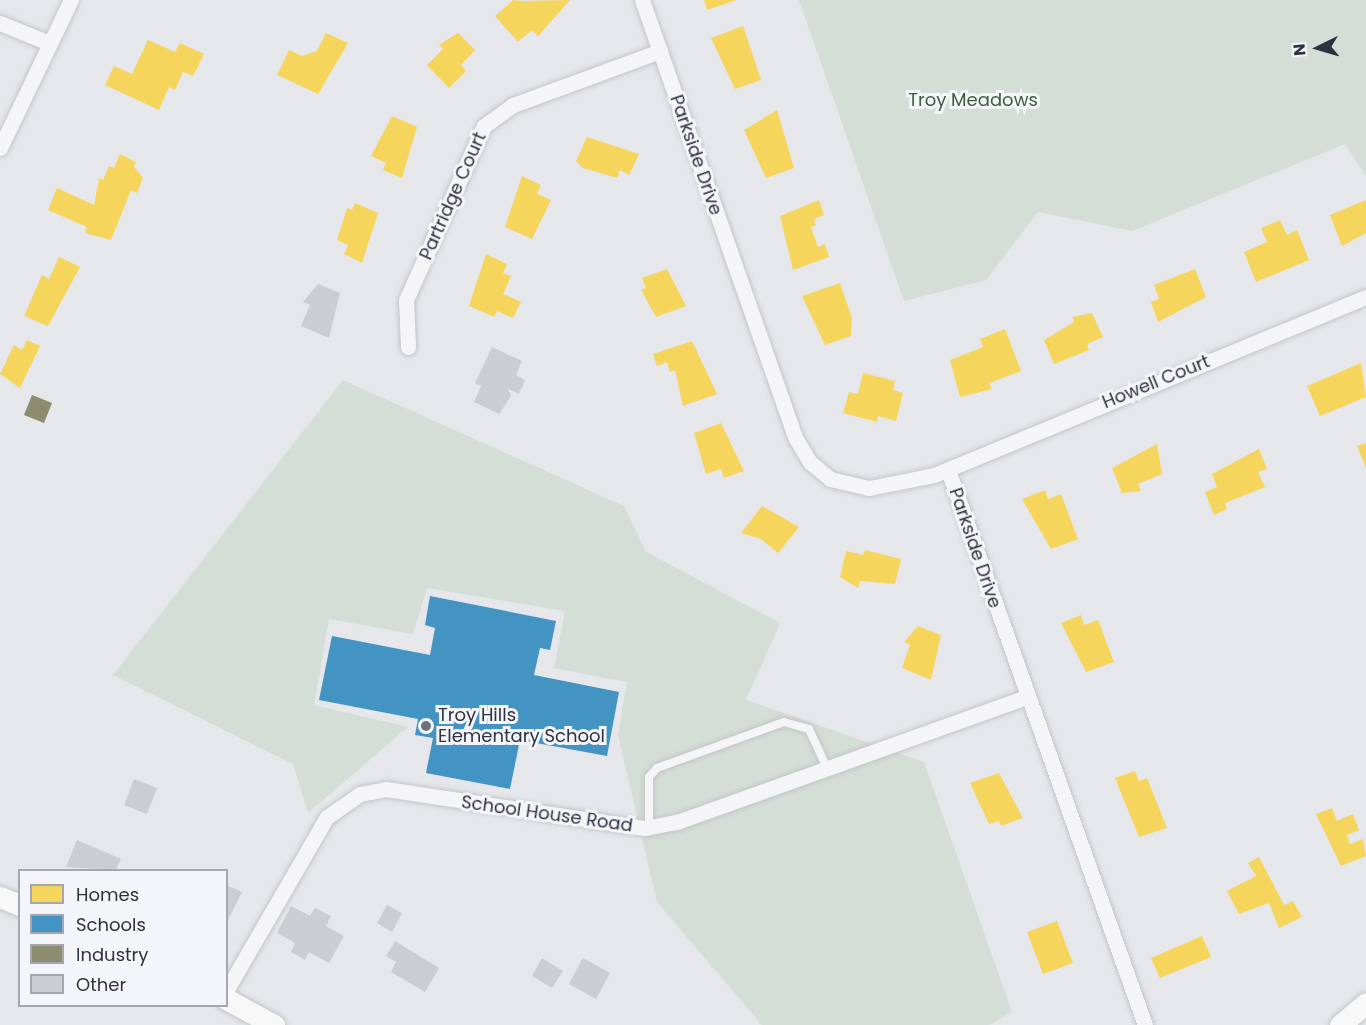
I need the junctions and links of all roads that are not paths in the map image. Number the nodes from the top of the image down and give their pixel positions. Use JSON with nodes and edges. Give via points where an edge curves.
{"nodes":[{"id":1,"x":71,"y":0,"type":"edge"},
{"id":2,"x":642,"y":0,"type":"edge"},
{"id":3,"x":0,"y":23,"type":"edge"},
{"id":4,"x":49,"y":43,"type":"junction"},
{"id":5,"x":660,"y":51,"type":"junction"},
{"id":6,"x":0,"y":148,"type":"edge"},
{"id":7,"x":1366,"y":297,"type":"edge"},
{"id":8,"x":408,"y":347,"type":"dead end"},
{"id":9,"x":948,"y":470,"type":"junction"},
{"id":10,"x":1027,"y":697,"type":"junction"},
{"id":11,"x":826,"y":766,"type":"junction"},
{"id":12,"x":649,"y":827,"type":"junction"},
{"id":13,"x":0,"y":897,"type":"edge"},
{"id":14,"x":18,"y":904,"type":"edge"},
{"id":15,"x":228,"y":987,"type":"edge"},
{"id":16,"x":228,"y":1000,"type":"edge"},
{"id":17,"x":1366,"y":1003,"type":"edge"},
{"id":18,"x":274,"y":1025,"type":"edge"},
{"id":19,"x":1145,"y":1025,"type":"edge"},
{"id":20,"x":1340,"y":1025,"type":"edge"}],
"edges":[{"from":1,"to":4,"type":"street"},
{"from":2,"to":5,"type":"street","name":"Parkside Drive"},
{"from":3,"to":4,"type":"street"},
{"from":4,"to":6,"type":"street"},
{"from":5,"to":8,"type":"street","name":"Partridge Court","via":[[513,105],[484,126],[406,300]]},
{"from":5,"to":9,"type":"street","name":"Parkside Drive","via":[[802,451],[830,478],[869,488]]},
{"from":7,"to":9,"type":"street","name":"Howell Court"},
{"from":9,"to":10,"type":"street","name":"Parkside Drive"},
{"from":10,"to":11,"type":"street","name":"School House Road"},
{"from":10,"to":19,"type":"street","name":"Parkside Drive"},
{"from":11,"to":12,"type":"street","name":"School House Road"},
{"from":11,"to":12,"type":"lane","via":[[809,729],[784,722],[657,768],[649,777]]},
{"from":12,"to":15,"type":"street","name":"School House Road","via":[[584,823],[386,789],[348,800],[327,817],[304,852]]},
{"from":13,"to":14,"type":"main road"},
{"from":16,"to":18,"type":"main road"},
{"from":17,"to":20,"type":"main road"}]}
